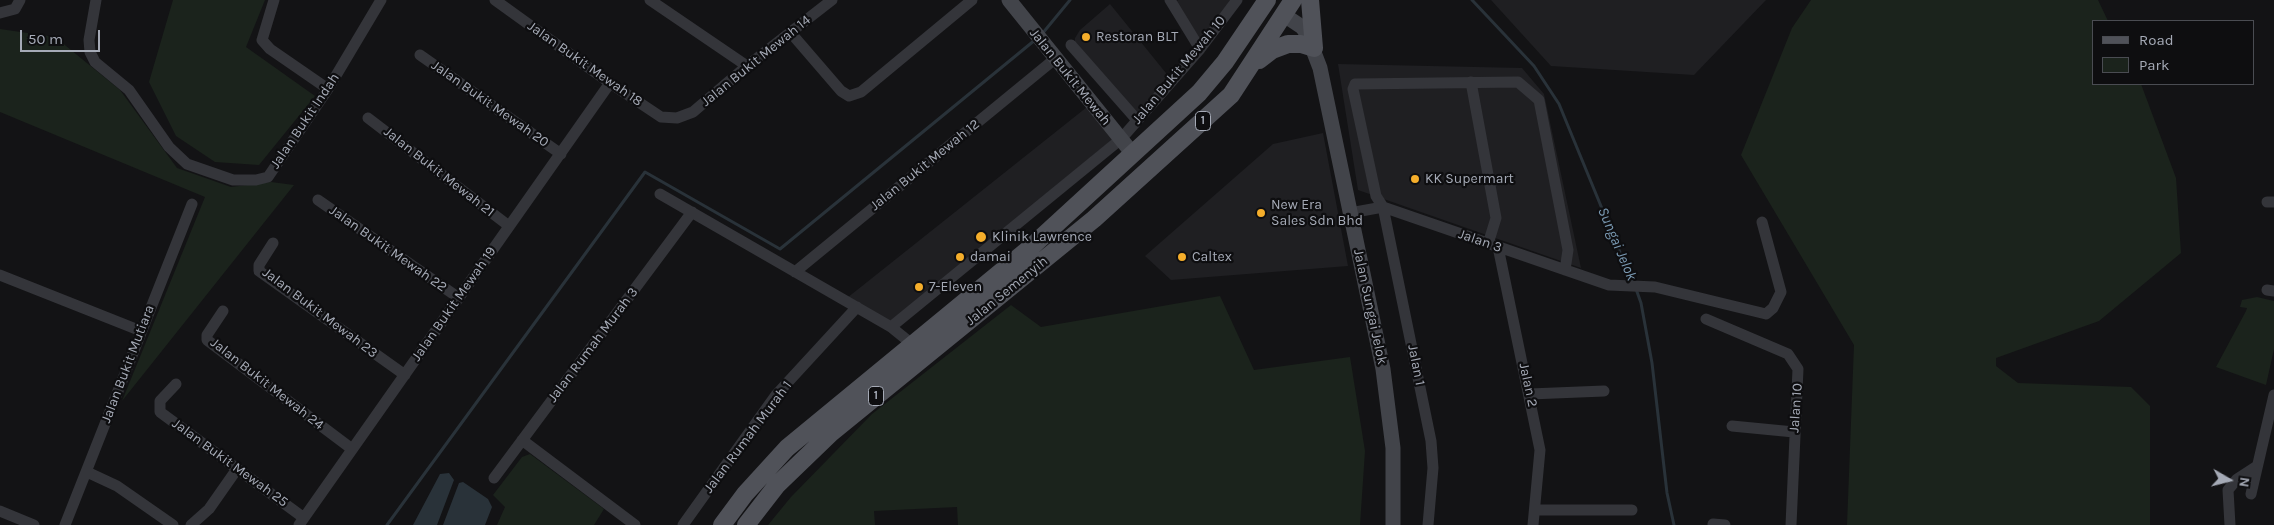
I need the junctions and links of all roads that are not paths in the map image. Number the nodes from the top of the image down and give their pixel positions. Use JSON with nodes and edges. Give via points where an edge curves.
{"nodes":[{"id":1,"x":96,"y":0,"type":"edge"},
{"id":2,"x":274,"y":0,"type":"edge"},
{"id":3,"x":381,"y":0,"type":"edge"},
{"id":4,"x":495,"y":0,"type":"edge"},
{"id":5,"x":650,"y":0,"type":"edge"},
{"id":6,"x":832,"y":0,"type":"edge"},
{"id":7,"x":972,"y":0,"type":"edge"},
{"id":8,"x":1008,"y":0,"type":"edge"},
{"id":9,"x":1170,"y":0,"type":"edge"},
{"id":10,"x":1237,"y":0,"type":"edge"},
{"id":11,"x":1267,"y":0,"type":"edge"},
{"id":12,"x":1310,"y":0,"type":"edge"},
{"id":13,"x":17,"y":4,"type":"edge"},
{"id":14,"x":1287,"y":5,"type":"edge"},
{"id":15,"x":0,"y":13,"type":"edge"},
{"id":16,"x":791,"y":33,"type":"junction"},
{"id":17,"x":1071,"y":45,"type":"dead end"},
{"id":18,"x":1314,"y":48,"type":"junction"},
{"id":19,"x":1200,"y":49,"type":"junction"},
{"id":20,"x":1051,"y":53,"type":"junction"},
{"id":21,"x":420,"y":54,"type":"dead end"},
{"id":22,"x":1225,"y":62,"type":"junction"},
{"id":23,"x":747,"y":66,"type":"junction"},
{"id":24,"x":1251,"y":67,"type":"junction"},
{"id":25,"x":1472,"y":82,"type":"junction"},
{"id":26,"x":610,"y":84,"type":"junction"},
{"id":27,"x":328,"y":89,"type":"junction"},
{"id":28,"x":368,"y":118,"type":"dead end"},
{"id":29,"x":677,"y":118,"type":"joint"},
{"id":30,"x":1138,"y":120,"type":"junction"},
{"id":31,"x":1121,"y":139,"type":"junction"},
{"id":32,"x":1175,"y":146,"type":"junction"},
{"id":33,"x":560,"y":154,"type":"junction"},
{"id":34,"x":1132,"y":154,"type":"junction"},
{"id":35,"x":660,"y":194,"type":"dead end"},
{"id":36,"x":318,"y":200,"type":"dead end"},
{"id":37,"x":192,"y":204,"type":"dead end"},
{"id":38,"x":1383,"y":207,"type":"junction"},
{"id":39,"x":692,"y":212,"type":"junction"},
{"id":40,"x":1350,"y":213,"type":"junction"},
{"id":41,"x":1094,"y":220,"type":"junction"},
{"id":42,"x":1762,"y":222,"type":"dead end"},
{"id":43,"x":509,"y":226,"type":"junction"},
{"id":44,"x":273,"y":242,"type":"dead end"},
{"id":45,"x":1493,"y":245,"type":"junction"},
{"id":46,"x":1565,"y":270,"type":"junction"},
{"id":47,"x":795,"y":272,"type":"junction"},
{"id":48,"x":0,"y":275,"type":"edge"},
{"id":49,"x":459,"y":298,"type":"junction"},
{"id":50,"x":857,"y":308,"type":"junction"},
{"id":51,"x":222,"y":311,"type":"dead end"},
{"id":52,"x":1706,"y":319,"type":"dead end"},
{"id":53,"x":891,"y":327,"type":"junction"},
{"id":54,"x":141,"y":331,"type":"junction"},
{"id":55,"x":912,"y":344,"type":"junction"},
{"id":56,"x":405,"y":375,"type":"junction"},
{"id":57,"x":176,"y":384,"type":"dead end"},
{"id":58,"x":1604,"y":390,"type":"dead end"},
{"id":59,"x":1530,"y":394,"type":"junction"},
{"id":60,"x":2274,"y":395,"type":"edge"},
{"id":61,"x":1732,"y":426,"type":"dead end"},
{"id":62,"x":1794,"y":432,"type":"junction"},
{"id":63,"x":522,"y":440,"type":"junction"},
{"id":64,"x":352,"y":449,"type":"junction"},
{"id":65,"x":2257,"y":466,"type":"junction"},
{"id":66,"x":237,"y":468,"type":"junction"},
{"id":67,"x":87,"y":472,"type":"junction"},
{"id":68,"x":494,"y":478,"type":"dead end"},
{"id":69,"x":2251,"y":494,"type":"dead end"},
{"id":70,"x":1535,"y":510,"type":"junction"},
{"id":71,"x":1632,"y":510,"type":"dead end"},
{"id":72,"x":0,"y":511,"type":"edge"},
{"id":73,"x":302,"y":521,"type":"edge"},
{"id":74,"x":34,"y":525,"type":"edge"},
{"id":75,"x":65,"y":525,"type":"edge"},
{"id":76,"x":173,"y":525,"type":"edge"},
{"id":77,"x":191,"y":525,"type":"edge"},
{"id":78,"x":635,"y":525,"type":"edge"},
{"id":79,"x":683,"y":525,"type":"edge"},
{"id":80,"x":722,"y":525,"type":"edge"},
{"id":81,"x":746,"y":525,"type":"edge"},
{"id":82,"x":1393,"y":525,"type":"edge"},
{"id":83,"x":1428,"y":525,"type":"edge"},
{"id":84,"x":1533,"y":525,"type":"edge"},
{"id":85,"x":1791,"y":525,"type":"edge"},
{"id":86,"x":2230,"y":525,"type":"edge"}],
"edges":[{"from":1,"to":27,"type":"street","name":"Jalan Bukit Indah","via":[[89,40],[95,62],[129,90],[169,148],[187,164],[234,180],[268,177]]},
{"from":2,"to":27,"type":"street","via":[[262,40]]},
{"from":3,"to":27,"type":"street","name":"Jalan Bukit Indah"},
{"from":4,"to":26,"type":"street","name":"Jalan Bukit Mewah 18"},
{"from":5,"to":23,"type":"street"},
{"from":6,"to":16,"type":"street","name":"Jalan Bukit Mewah 14"},
{"from":7,"to":16,"type":"street","via":[[861,92],[849,96]]},
{"from":8,"to":20,"type":"street","name":"Jalan Bukit Mewah"},
{"from":9,"to":19,"type":"street"},
{"from":10,"to":19,"type":"street","name":"Jalan Bukit Mewah 10"},
{"from":11,"to":22,"type":"main road","name":"Jalan Semenyih","number":"1"},
{"from":12,"to":18,"type":"main road"},
{"from":13,"to":15,"type":"street"},
{"from":14,"to":18,"type":"street","name":"Jalan Sungai Jelok"},
{"from":14,"to":22,"type":"main road","via":[[1270,14],[1237,56]]},
{"from":14,"to":24,"type":"main road","name":"Jalan Semenyih","number":"1"},
{"from":16,"to":23,"type":"street","name":"Jalan Bukit Mewah 14"},
{"from":17,"to":30,"type":"street"},
{"from":18,"to":24,"type":"main road","via":[[1288,44],[1272,50]]},
{"from":18,"to":40,"type":"street","name":"Jalan Sungai Jelok"},
{"from":19,"to":30,"type":"street","name":"Jalan Bukit Mewah 10"},
{"from":20,"to":31,"type":"street","name":"Jalan Bukit Mewah"},
{"from":20,"to":47,"type":"street","name":"Jalan Bukit Mewah 12"},
{"from":21,"to":33,"type":"street","name":"Jalan Bukit Mewah 20"},
{"from":22,"to":34,"type":"main road","name":"Jalan Semenyih","number":"1","via":[[1199,93]]},
{"from":23,"to":29,"type":"street","name":"Jalan Bukit Mewah 14","via":[[693,112]]},
{"from":24,"to":32,"type":"main road","name":"Jalan Semenyih","number":"1","via":[[1231,95]]},
{"from":25,"to":38,"type":"street","name":"Jalan 1","via":[[1355,84],[1376,196]]},
{"from":25,"to":45,"type":"street","via":[[1496,218]]},
{"from":25,"to":46,"type":"street","via":[[1518,82],[1539,100],[1568,250]]},
{"from":26,"to":29,"type":"street","name":"Jalan Bukit Mewah 18","via":[[661,117]]},
{"from":26,"to":33,"type":"street","name":"Jalan Bukit Mewah 19"},
{"from":28,"to":43,"type":"street","name":"Jalan Bukit Mewah 21"},
{"from":30,"to":31,"type":"street","name":"Jalan Bukit Mewah 10"},
{"from":31,"to":34,"type":"street","name":"Jalan Bukit Mewah"},
{"from":31,"to":53,"type":"street","name":"Jalan Bukit Mewah 10"},
{"from":32,"to":34,"type":"main road","via":[[1150,156]]},
{"from":32,"to":41,"type":"main road","name":"Jalan Semenyih","number":"1"},
{"from":33,"to":43,"type":"street","name":"Jalan Bukit Mewah 19"},
{"from":34,"to":41,"type":"main road","via":[[1133,173],[1097,212]]},
{"from":34,"to":55,"type":"main road","name":"Jalan Semenyih","number":"1","via":[[1030,248]]},
{"from":35,"to":39,"type":"street"},
{"from":36,"to":49,"type":"street","name":"Jalan Bukit Mewah 22"},
{"from":37,"to":54,"type":"street","name":"Jalan Bukit Mutiara"},
{"from":38,"to":40,"type":"street","name":"Jalan 3"},
{"from":38,"to":45,"type":"street","name":"Jalan 3"},
{"from":38,"to":83,"type":"street","name":"Jalan 1","via":[[1431,441],[1433,468]]},
{"from":39,"to":47,"type":"street"},
{"from":39,"to":63,"type":"street","name":"Jalan Rumah Murah 3"},
{"from":40,"to":82,"type":"street","name":"Jalan Sungai Jelok","via":[[1383,369],[1393,448]]},
{"from":41,"to":81,"type":"main road","name":"Jalan Semenyih","number":"1","via":[[831,432],[777,485]]},
{"from":42,"to":46,"type":"street","name":"Jalan 3","via":[[1781,292],[1766,314],[1655,288],[1609,286]]},
{"from":43,"to":49,"type":"street","name":"Jalan Bukit Mewah 19"},
{"from":44,"to":56,"type":"street","name":"Jalan Bukit Mewah 23","via":[[259,265],[259,271]]},
{"from":45,"to":46,"type":"street","name":"Jalan 3"},
{"from":45,"to":59,"type":"street","name":"Jalan 2"},
{"from":47,"to":50,"type":"street"},
{"from":48,"to":54,"type":"street"},
{"from":49,"to":56,"type":"street","name":"Jalan Bukit Mewah 19"},
{"from":50,"to":53,"type":"street"},
{"from":50,"to":79,"type":"street","name":"Jalan Rumah Murah 1","via":[[776,394]]},
{"from":51,"to":64,"type":"street","name":"Jalan Bukit Mewah 24","via":[[207,340]]},
{"from":52,"to":62,"type":"street","name":"Jalan 10","via":[[1788,354],[1798,369]]},
{"from":53,"to":55,"type":"street"},
{"from":54,"to":67,"type":"street","name":"Jalan Bukit Mutiara"},
{"from":55,"to":80,"type":"main road","name":"Jalan Semenyih","number":"1","via":[[787,448]]},
{"from":56,"to":64,"type":"street","name":"Jalan Bukit Mewah 19"},
{"from":57,"to":66,"type":"street","name":"Jalan Bukit Mewah 25","via":[[160,401],[160,412]]},
{"from":58,"to":59,"type":"street"},
{"from":59,"to":70,"type":"street","name":"Jalan 2","via":[[1540,450]]},
{"from":60,"to":65,"type":"street"},
{"from":61,"to":62,"type":"street"},
{"from":62,"to":85,"type":"street","name":"Jalan 10"},
{"from":63,"to":68,"type":"street","name":"Jalan Rumah Murah 3"},
{"from":63,"to":78,"type":"street"},
{"from":64,"to":73,"type":"street","name":"Jalan Bukit Mewah 19"},
{"from":65,"to":69,"type":"street"},
{"from":65,"to":86,"type":"street","via":[[2237,479],[2228,490]]},
{"from":66,"to":73,"type":"street","name":"Jalan Bukit Mewah 25"},
{"from":66,"to":77,"type":"street","via":[[209,509]]},
{"from":67,"to":75,"type":"street","name":"Jalan Bukit Mutiara"},
{"from":67,"to":76,"type":"street","via":[[118,486]]},
{"from":70,"to":71,"type":"street"},
{"from":70,"to":84,"type":"street","name":"Jalan 2"},
{"from":72,"to":74,"type":"street"}]}
